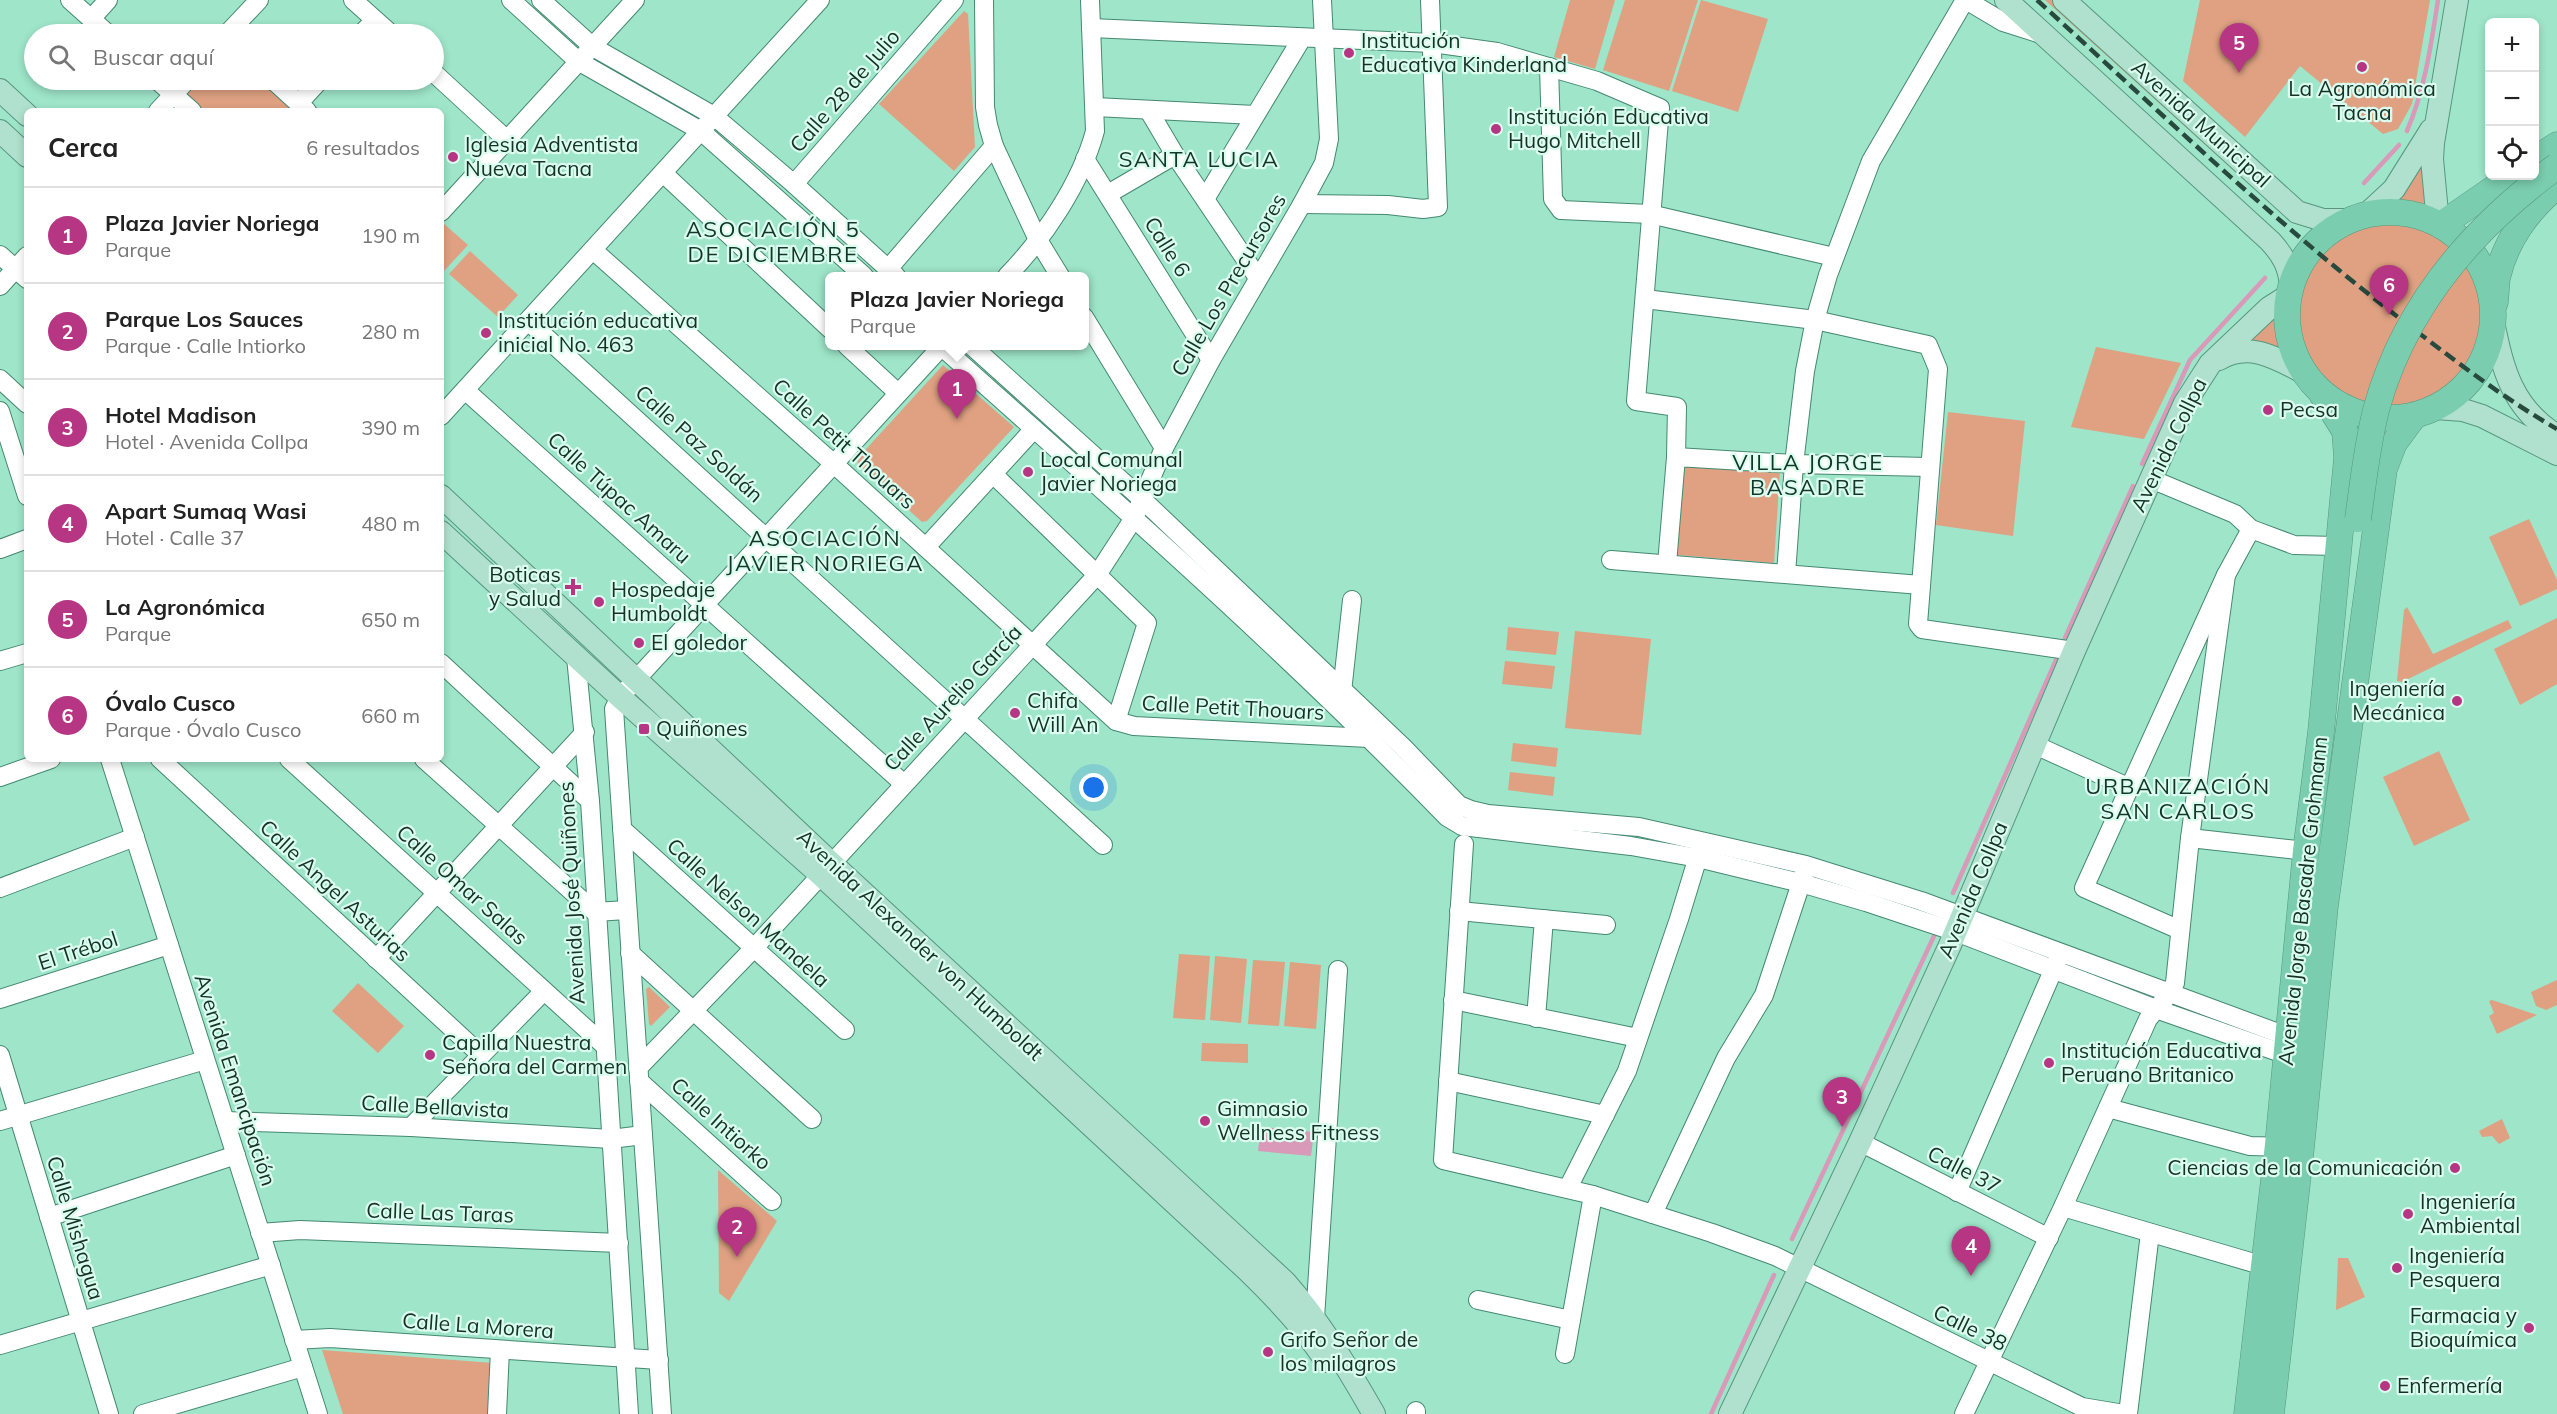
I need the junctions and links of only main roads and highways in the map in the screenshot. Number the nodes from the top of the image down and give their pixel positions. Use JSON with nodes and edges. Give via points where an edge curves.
{"nodes":[{"id":1,"x":2006,"y":0,"type":"edge"},
{"id":2,"x":2064,"y":0,"type":"edge"},
{"id":3,"x":2457,"y":0,"type":"edge"},
{"id":4,"x":0,"y":90,"type":"edge"},
{"id":5,"x":2440,"y":109,"type":"junction"},
{"id":6,"x":24,"y":112,"type":"edge"},
{"id":7,"x":0,"y":131,"type":"edge"},
{"id":8,"x":2557,"y":145,"type":"edge"},
{"id":9,"x":24,"y":153,"type":"edge"},
{"id":10,"x":2539,"y":157,"type":"edge"},
{"id":11,"x":2557,"y":166,"type":"edge"},
{"id":12,"x":2506,"y":180,"type":"edge"},
{"id":13,"x":2557,"y":186,"type":"edge"},
{"id":14,"x":2359,"y":217,"type":"junction"},
{"id":15,"x":2439,"y":224,"type":"junction"},
{"id":16,"x":2290,"y":290,"type":"junction"},
{"id":17,"x":2493,"y":318,"type":"junction"},
{"id":18,"x":2210,"y":364,"type":"junction"},
{"id":19,"x":2303,"y":372,"type":"junction"},
{"id":20,"x":2322,"y":394,"type":"junction"},
{"id":21,"x":2425,"y":412,"type":"junction"},
{"id":22,"x":2557,"y":436,"type":"edge"},
{"id":23,"x":2557,"y":454,"type":"edge"},
{"id":24,"x":444,"y":499,"type":"edge"},
{"id":25,"x":2358,"y":519,"type":"junction"},
{"id":26,"x":444,"y":535,"type":"edge"},
{"id":27,"x":2348,"y":727,"type":"junction"},
{"id":28,"x":2321,"y":732,"type":"junction"},
{"id":29,"x":826,"y":869,"type":"junction"},
{"id":30,"x":2289,"y":1147,"type":"junction"},
{"id":31,"x":1309,"y":1323,"type":"junction"},
{"id":32,"x":1357,"y":1414,"type":"edge"},
{"id":33,"x":1374,"y":1414,"type":"edge"},
{"id":34,"x":1730,"y":1414,"type":"edge"},
{"id":35,"x":2247,"y":1414,"type":"edge"},
{"id":36,"x":2271,"y":1414,"type":"edge"}],
"edges":[{"from":1,"to":16,"type":"main road","name":"Avenida Municipal","via":[[2270,241],[2289,268]]},
{"from":2,"to":14,"type":"main road","name":"Avenida Municipal","via":[[2297,212],[2323,220]]},
{"from":3,"to":5,"type":"main road"},
{"from":4,"to":6,"type":"main road"},
{"from":5,"to":14,"type":"main road","via":[[2424,145],[2399,182]]},
{"from":5,"to":15,"type":"main road","via":[[2432,159]]},
{"from":7,"to":9,"type":"main road"},
{"from":8,"to":10,"type":"highway"},
{"from":11,"to":25,"type":"highway","bridge":true,"via":[[2476,234],[2443,273],[2415,316],[2392,363],[2376,412]]},
{"from":12,"to":15,"type":"highway"},
{"from":13,"to":17,"type":"highway","via":[[2528,214],[2512,237],[2497,278]]},
{"from":14,"to":15,"type":"highway","via":[[2403,213]]},
{"from":14,"to":16,"type":"highway","via":[[2323,237],[2312,248]]},
{"from":15,"to":17,"type":"highway","via":[[2462,241],[2479,262],[2492,296]]},
{"from":16,"to":18,"type":"main road","name":"Avenida Collpa"},
{"from":16,"to":19,"type":"highway","via":[[2287,328]]},
{"from":17,"to":21,"type":"highway","via":[[2489,343],[2474,375],[2450,399]]},
{"from":17,"to":22,"type":"main road","via":[[2507,378],[2522,407]]},
{"from":18,"to":19,"type":"main road","name":"Avenida Collpa","via":[[2239,350],[2251,350]]},
{"from":18,"to":34,"type":"main road","name":"Avenida Collpa","via":[[2185,403],[2074,651],[1959,925]]},
{"from":19,"to":20,"type":"highway"},
{"from":20,"to":21,"type":"highway","via":[[2356,414],[2395,419]]},
{"from":20,"to":28,"type":"highway","name":"Avenida Jorge Basadre Grohmann","via":[[2340,420],[2347,444]]},
{"from":21,"to":23,"type":"main road","via":[[2463,410],[2482,416]]},
{"from":21,"to":27,"type":"highway","name":"Avenida Jorge Basadre Grohmann","via":[[2394,443],[2384,469]]},
{"from":24,"to":29,"type":"main road","name":"Avenida Alexander von Humboldt","via":[[637,679]]},
{"from":25,"to":27,"type":"highway"},
{"from":25,"to":28,"type":"highway"},
{"from":26,"to":29,"type":"main road","name":"Avenida Alexander von Humboldt","via":[[620,697]]},
{"from":27,"to":30,"type":"highway","name":"Avenida Jorge Basadre Grohmann"},
{"from":28,"to":30,"type":"highway","name":"Avenida Jorge Basadre Grohmann","via":[[2288,1046]]},
{"from":29,"to":31,"type":"main road","name":"Avenida Alexander von Humboldt","via":[[1077,1101],[1253,1276]]},
{"from":30,"to":35,"type":"highway","name":"Avenida Jorge Basadre Grohmann","via":[[2264,1266]]},
{"from":30,"to":36,"type":"highway","name":"Avenida Jorge Basadre Grohmann"},
{"from":31,"to":32,"type":"main road","name":"Avenida Alexander von Humboldt","via":[[1324,1358]]},
{"from":31,"to":33,"type":"main road","name":"Avenida Alexander von Humboldt","via":[[1345,1363]]}]}
